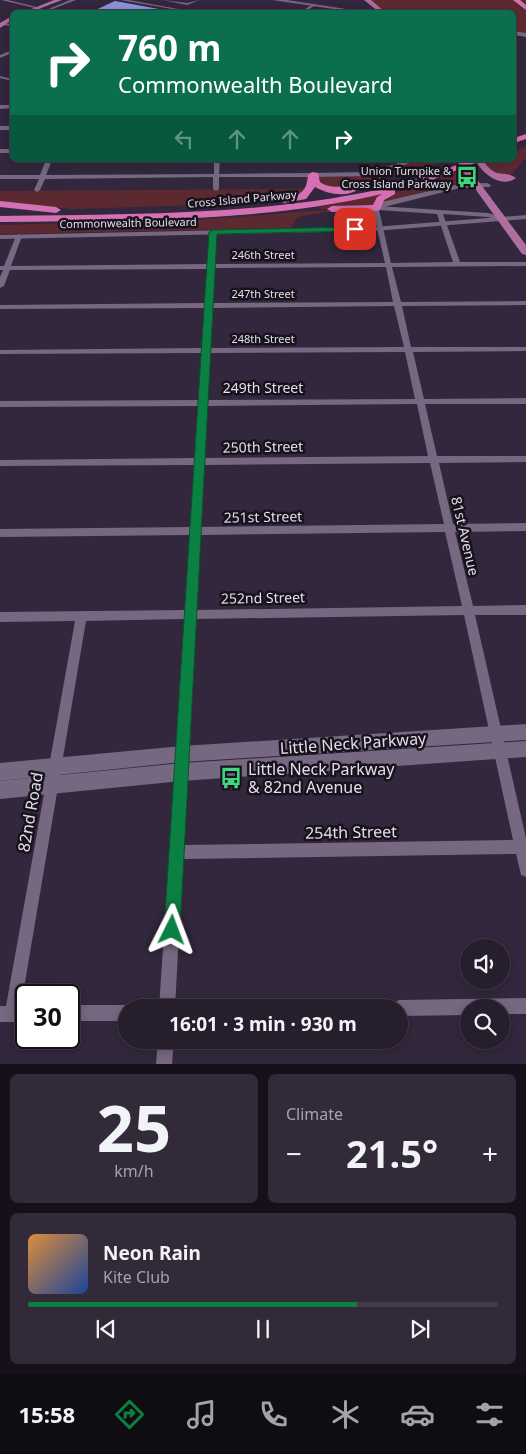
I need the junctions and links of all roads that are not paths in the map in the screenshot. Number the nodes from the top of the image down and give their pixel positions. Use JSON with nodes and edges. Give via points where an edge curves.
{"nodes":[{"id":1,"x":3,"y":0,"type":"edge"},
{"id":2,"x":60,"y":0,"type":"edge"},
{"id":3,"x":74,"y":0,"type":"edge"},
{"id":4,"x":122,"y":0,"type":"edge"},
{"id":5,"x":164,"y":0,"type":"edge"},
{"id":6,"x":198,"y":0,"type":"edge"},
{"id":7,"x":275,"y":0,"type":"edge"},
{"id":8,"x":360,"y":0,"type":"edge"},
{"id":9,"x":367,"y":0,"type":"edge"},
{"id":10,"x":516,"y":0,"type":"edge"},
{"id":11,"x":520,"y":0,"type":"edge"},
{"id":12,"x":526,"y":3,"type":"edge"},
{"id":13,"x":314,"y":5,"type":"junction"},
{"id":14,"x":526,"y":8,"type":"edge"},
{"id":15,"x":41,"y":10,"type":"edge"},
{"id":16,"x":178,"y":10,"type":"edge"},
{"id":17,"x":305,"y":10,"type":"edge"},
{"id":18,"x":349,"y":10,"type":"edge"},
{"id":19,"x":373,"y":10,"type":"edge"},
{"id":20,"x":380,"y":10,"type":"edge"},
{"id":21,"x":48,"y":162,"type":"edge"},
{"id":22,"x":217,"y":162,"type":"edge"},
{"id":23,"x":409,"y":162,"type":"edge"},
{"id":24,"x":456,"y":162,"type":"edge"},
{"id":25,"x":475,"y":163,"type":"edge"},
{"id":26,"x":217,"y":175,"type":"junction"},
{"id":27,"x":313,"y":175,"type":"junction"},
{"id":28,"x":43,"y":176,"type":"junction"},
{"id":29,"x":0,"y":177,"type":"edge"},
{"id":30,"x":412,"y":177,"type":"junction"},
{"id":31,"x":512,"y":178,"type":"dead end"},
{"id":32,"x":426,"y":179,"type":"junction"},
{"id":33,"x":482,"y":185,"type":"junction"},
{"id":34,"x":216,"y":189,"type":"dead end"},
{"id":35,"x":37,"y":190,"type":"dead end"},
{"id":36,"x":0,"y":204,"type":"edge"},
{"id":37,"x":377,"y":208,"type":"junction"},
{"id":38,"x":249,"y":210,"type":"junction"},
{"id":39,"x":0,"y":213,"type":"edge"},
{"id":40,"x":440,"y":213,"type":"junction"},
{"id":41,"x":110,"y":215,"type":"junction"},
{"id":42,"x":526,"y":217,"type":"edge"},
{"id":43,"x":507,"y":218,"type":"junction"},
{"id":44,"x":0,"y":219,"type":"edge"},
{"id":45,"x":0,"y":223,"type":"edge"},
{"id":46,"x":444,"y":223,"type":"junction"},
{"id":47,"x":380,"y":228,"type":"junction"},
{"id":48,"x":213,"y":232,"type":"junction"},
{"id":49,"x":19,"y":236,"type":"junction"},
{"id":50,"x":0,"y":237,"type":"edge"},
{"id":51,"x":526,"y":238,"type":"edge"},
{"id":52,"x":526,"y":252,"type":"edge"},
{"id":53,"x":457,"y":264,"type":"junction"},
{"id":54,"x":526,"y":264,"type":"edge"},
{"id":55,"x":389,"y":265,"type":"junction"},
{"id":56,"x":211,"y":266,"type":"junction"},
{"id":57,"x":4,"y":268,"type":"edge"},
{"id":58,"x":0,"y":286,"type":"edge"},
{"id":59,"x":526,"y":303,"type":"edge"},
{"id":60,"x":398,"y":304,"type":"junction"},
{"id":61,"x":209,"y":306,"type":"junction"},
{"id":62,"x":0,"y":307,"type":"edge"},
{"id":63,"x":526,"y":348,"type":"edge"},
{"id":64,"x":408,"y":349,"type":"junction"},
{"id":65,"x":206,"y":351,"type":"junction"},
{"id":66,"x":0,"y":352,"type":"edge"},
{"id":67,"x":420,"y":400,"type":"junction"},
{"id":68,"x":526,"y":401,"type":"edge"},
{"id":69,"x":203,"y":402,"type":"junction"},
{"id":70,"x":0,"y":404,"type":"edge"},
{"id":71,"x":433,"y":459,"type":"junction"},
{"id":72,"x":526,"y":459,"type":"edge"},
{"id":73,"x":200,"y":462,"type":"junction"},
{"id":74,"x":0,"y":464,"type":"edge"},
{"id":75,"x":526,"y":528,"type":"edge"},
{"id":76,"x":449,"y":529,"type":"junction"},
{"id":77,"x":195,"y":531,"type":"junction"},
{"id":78,"x":0,"y":533,"type":"edge"},
{"id":79,"x":526,"y":610,"type":"edge"},
{"id":80,"x":468,"y":611,"type":"junction"},
{"id":81,"x":190,"y":614,"type":"junction"},
{"id":82,"x":82,"y":616,"type":"junction"},
{"id":83,"x":0,"y":617,"type":"edge"},
{"id":84,"x":526,"y":732,"type":"edge"},
{"id":85,"x":496,"y":734,"type":"junction"},
{"id":86,"x":526,"y":749,"type":"edge"},
{"id":87,"x":501,"y":751,"type":"junction"},
{"id":88,"x":182,"y":754,"type":"junction"},
{"id":89,"x":55,"y":766,"type":"junction"},
{"id":90,"x":0,"y":772,"type":"edge"},
{"id":91,"x":182,"y":772,"type":"junction"},
{"id":92,"x":52,"y":784,"type":"junction"},
{"id":93,"x":0,"y":790,"type":"edge"},
{"id":94,"x":523,"y":847,"type":"edge"},
{"id":95,"x":177,"y":852,"type":"junction"},
{"id":96,"x":526,"y":870,"type":"edge"},
{"id":97,"x":168,"y":999,"type":"edge"},
{"id":98,"x":526,"y":1006,"type":"edge"},
{"id":99,"x":408,"y":1008,"type":"edge"},
{"id":100,"x":80,"y":1013,"type":"edge"},
{"id":101,"x":118,"y":1013,"type":"edge"},
{"id":102,"x":13,"y":1014,"type":"edge"},
{"id":103,"x":165,"y":1049,"type":"edge"},
{"id":104,"x":164,"y":1064,"type":"edge"}],
"edges":[{"from":1,"to":15,"type":"street"},
{"from":2,"to":15,"type":"main road"},
{"from":3,"to":15,"type":"street"},
{"from":4,"to":16,"type":"street"},
{"from":5,"to":6,"type":"street","via":[[187,4]]},
{"from":7,"to":13,"type":"main road"},
{"from":8,"to":19,"type":"main road"},
{"from":9,"to":20,"type":"main road"},
{"from":10,"to":14,"type":"highway"},
{"from":11,"to":12,"type":"highway"},
{"from":13,"to":17,"type":"street"},
{"from":13,"to":18,"type":"main road"},
{"from":21,"to":28,"type":"street"},
{"from":22,"to":26,"type":"street"},
{"from":23,"to":27,"type":"street","via":[[371,174]]},
{"from":24,"to":30,"type":"highway","name":"Cross Island Parkway"},
{"from":25,"to":31,"type":"main road","via":[[491,175]]},
{"from":25,"to":32,"type":"highway","name":"Cross Island Parkway"},
{"from":25,"to":33,"type":"main road"},
{"from":26,"to":27,"type":"street"},
{"from":26,"to":28,"type":"street"},
{"from":26,"to":34,"type":"street"},
{"from":27,"to":30,"type":"highway","via":[[319,186],[338,191]]},
{"from":27,"to":38,"type":"highway","via":[[312,188],[302,196]]},
{"from":28,"to":29,"type":"street"},
{"from":28,"to":35,"type":"street"},
{"from":30,"to":38,"type":"highway","name":"Cross Island Parkway","via":[[346,193]]},
{"from":32,"to":37,"type":"highway","via":[[385,195]]},
{"from":32,"to":38,"type":"highway","name":"Cross Island Parkway","via":[[345,200]]},
{"from":33,"to":37,"type":"street","via":[[458,186]]},
{"from":33,"to":43,"type":"main road"},
{"from":36,"to":41,"type":"highway"},
{"from":37,"to":38,"type":"highway"},
{"from":37,"to":40,"type":"street"},
{"from":37,"to":47,"type":"street","name":"81st Avenue"},
{"from":38,"to":41,"type":"highway","name":"Cross Island Parkway"},
{"from":39,"to":41,"type":"highway","name":"Cross Island Parkway"},
{"from":40,"to":43,"type":"street"},
{"from":40,"to":46,"type":"street"},
{"from":41,"to":44,"type":"highway","name":"Cross Island Parkway"},
{"from":41,"to":45,"type":"highway"},
{"from":42,"to":43,"type":"street","name":"Commonwealth Boulevard"},
{"from":43,"to":46,"type":"street","name":"Commonwealth Boulevard"},
{"from":43,"to":51,"type":"main road"},
{"from":43,"to":52,"type":"main road"},
{"from":46,"to":47,"type":"street","name":"Commonwealth Boulevard"},
{"from":46,"to":53,"type":"street"},
{"from":47,"to":48,"type":"street","name":"Commonwealth Boulevard"},
{"from":47,"to":55,"type":"street","name":"81st Avenue"},
{"from":48,"to":49,"type":"street","name":"Commonwealth Boulevard"},
{"from":48,"to":56,"type":"street"},
{"from":49,"to":50,"type":"street","name":"Commonwealth Boulevard"},
{"from":49,"to":57,"type":"street"},
{"from":53,"to":54,"type":"street","name":"246th Street"},
{"from":53,"to":55,"type":"street","name":"246th Street"},
{"from":55,"to":56,"type":"street","name":"246th Street"},
{"from":55,"to":60,"type":"street","name":"81st Avenue"},
{"from":56,"to":57,"type":"street","name":"246th Street"},
{"from":56,"to":61,"type":"street"},
{"from":57,"to":58,"type":"street"},
{"from":59,"to":60,"type":"street","name":"247th Street"},
{"from":60,"to":61,"type":"street","name":"247th Street"},
{"from":60,"to":64,"type":"street","name":"81st Avenue"},
{"from":61,"to":62,"type":"street","name":"247th Street"},
{"from":61,"to":65,"type":"street"},
{"from":63,"to":64,"type":"street","name":"248th Street"},
{"from":64,"to":65,"type":"street","name":"248th Street"},
{"from":64,"to":67,"type":"street","name":"81st Avenue"},
{"from":65,"to":66,"type":"street","name":"248th Street"},
{"from":65,"to":69,"type":"street"},
{"from":67,"to":68,"type":"street","name":"249th Street"},
{"from":67,"to":69,"type":"street","name":"249th Street"},
{"from":67,"to":71,"type":"street","name":"81st Avenue"},
{"from":69,"to":70,"type":"street","name":"249th Street"},
{"from":69,"to":73,"type":"street"},
{"from":71,"to":72,"type":"street","name":"250th Street"},
{"from":71,"to":73,"type":"street","name":"250th Street"},
{"from":71,"to":76,"type":"street","name":"81st Avenue"},
{"from":73,"to":74,"type":"street","name":"250th Street"},
{"from":73,"to":77,"type":"street"},
{"from":75,"to":76,"type":"street","name":"251st Street"},
{"from":76,"to":77,"type":"street","name":"251st Street"},
{"from":76,"to":80,"type":"street","name":"81st Avenue"},
{"from":77,"to":78,"type":"street","name":"251st Street"},
{"from":77,"to":81,"type":"street"},
{"from":79,"to":80,"type":"street","name":"252nd Street"},
{"from":80,"to":81,"type":"street","name":"252nd Street"},
{"from":80,"to":85,"type":"street","name":"81st Avenue"},
{"from":81,"to":82,"type":"street","name":"252nd Street"},
{"from":81,"to":88,"type":"street"},
{"from":82,"to":83,"type":"street","name":"252nd Street"},
{"from":82,"to":89,"type":"street","name":"82nd Road"},
{"from":84,"to":85,"type":"main road","name":"Little Neck Parkway"},
{"from":85,"to":87,"type":"street","name":"81st Avenue"},
{"from":85,"to":88,"type":"main road","name":"Little Neck Parkway"},
{"from":86,"to":87,"type":"main road","name":"Little Neck Parkway"},
{"from":87,"to":91,"type":"main road","name":"Little Neck Parkway"},
{"from":87,"to":94,"type":"street","name":"81st Avenue"},
{"from":88,"to":89,"type":"main road","name":"Little Neck Parkway"},
{"from":88,"to":91,"type":"street"},
{"from":89,"to":90,"type":"main road","name":"Little Neck Parkway"},
{"from":89,"to":92,"type":"street","name":"82nd Road"},
{"from":91,"to":92,"type":"main road","name":"Little Neck Parkway"},
{"from":91,"to":95,"type":"street"},
{"from":92,"to":93,"type":"main road","name":"Little Neck Parkway"},
{"from":92,"to":102,"type":"street","name":"82nd Road"},
{"from":94,"to":95,"type":"street","name":"254th Street"},
{"from":94,"to":96,"type":"street","name":"81st Avenue"},
{"from":95,"to":97,"type":"street"},
{"from":98,"to":99,"type":"street"},
{"from":100,"to":101,"type":"street"},
{"from":103,"to":104,"type":"street"}]}
